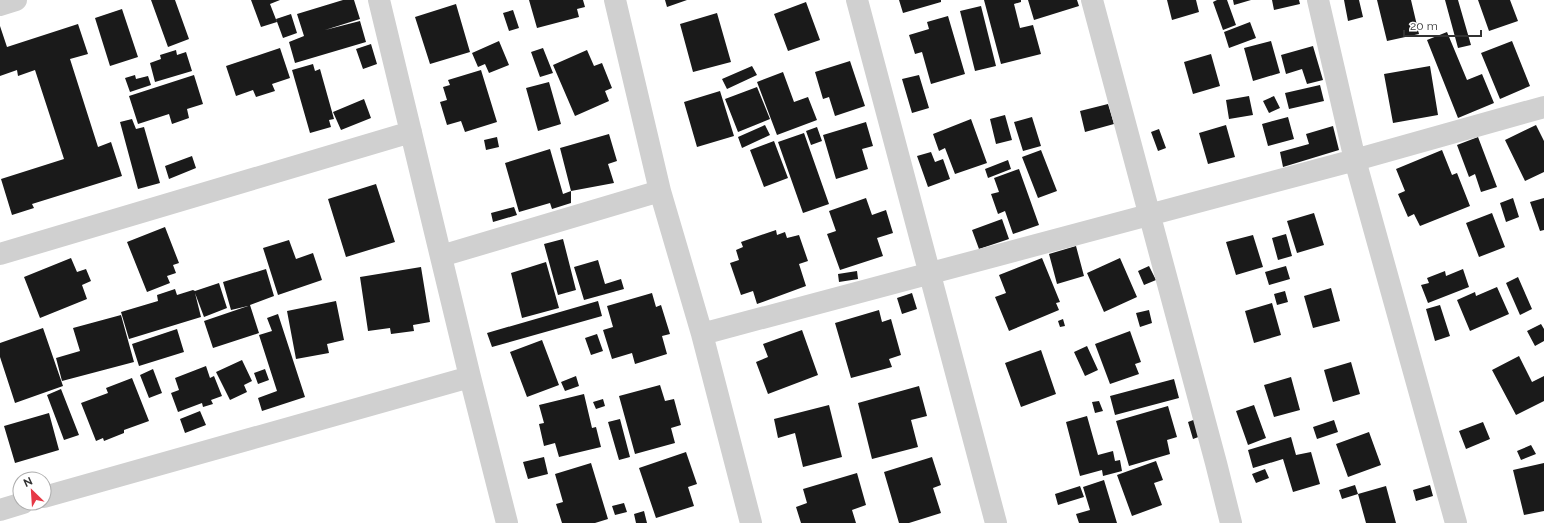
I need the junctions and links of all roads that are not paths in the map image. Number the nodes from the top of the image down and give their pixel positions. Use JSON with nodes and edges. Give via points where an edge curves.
{"nodes":[{"id":1,"x":16,"y":0,"type":"edge"},
{"id":2,"x":379,"y":0,"type":"edge"},
{"id":3,"x":615,"y":0,"type":"edge"},
{"id":4,"x":857,"y":0,"type":"edge"},
{"id":5,"x":1092,"y":0,"type":"edge"},
{"id":6,"x":1318,"y":0,"type":"edge"},
{"id":7,"x":0,"y":5,"type":"edge"},
{"id":8,"x":1544,"y":106,"type":"edge"},
{"id":9,"x":411,"y":132,"type":"junction"},
{"id":10,"x":1355,"y":160,"type":"junction"},
{"id":11,"x":660,"y":191,"type":"junction"},
{"id":12,"x":1149,"y":216,"type":"junction"},
{"id":13,"x":0,"y":254,"type":"edge"},
{"id":14,"x":440,"y":256,"type":"junction"},
{"id":15,"x":930,"y":274,"type":"junction"},
{"id":16,"x":702,"y":334,"type":"junction"},
{"id":17,"x":470,"y":377,"type":"junction"},
{"id":18,"x":52,"y":495,"type":"edge"},
{"id":19,"x":12,"y":506,"type":"edge"},
{"id":20,"x":0,"y":510,"type":"edge"},
{"id":21,"x":507,"y":523,"type":"edge"},
{"id":22,"x":751,"y":523,"type":"edge"},
{"id":23,"x":996,"y":523,"type":"edge"},
{"id":24,"x":1231,"y":523,"type":"edge"},
{"id":25,"x":1456,"y":523,"type":"edge"}],
"edges":[{"from":1,"to":7,"type":"street"},
{"from":2,"to":9,"type":"street"},
{"from":3,"to":11,"type":"street"},
{"from":4,"to":15,"type":"street"},
{"from":5,"to":12,"type":"street"},
{"from":6,"to":10,"type":"street"},
{"from":8,"to":10,"type":"street"},
{"from":9,"to":13,"type":"street"},
{"from":9,"to":14,"type":"street"},
{"from":10,"to":12,"type":"street"},
{"from":10,"to":25,"type":"street"},
{"from":11,"to":14,"type":"street"},
{"from":11,"to":16,"type":"street"},
{"from":12,"to":15,"type":"street"},
{"from":12,"to":24,"type":"street"},
{"from":14,"to":17,"type":"street"},
{"from":15,"to":16,"type":"street"},
{"from":15,"to":23,"type":"street"},
{"from":16,"to":22,"type":"street"},
{"from":17,"to":18,"type":"street"},
{"from":17,"to":21,"type":"street"},
{"from":19,"to":20,"type":"street"}]}
